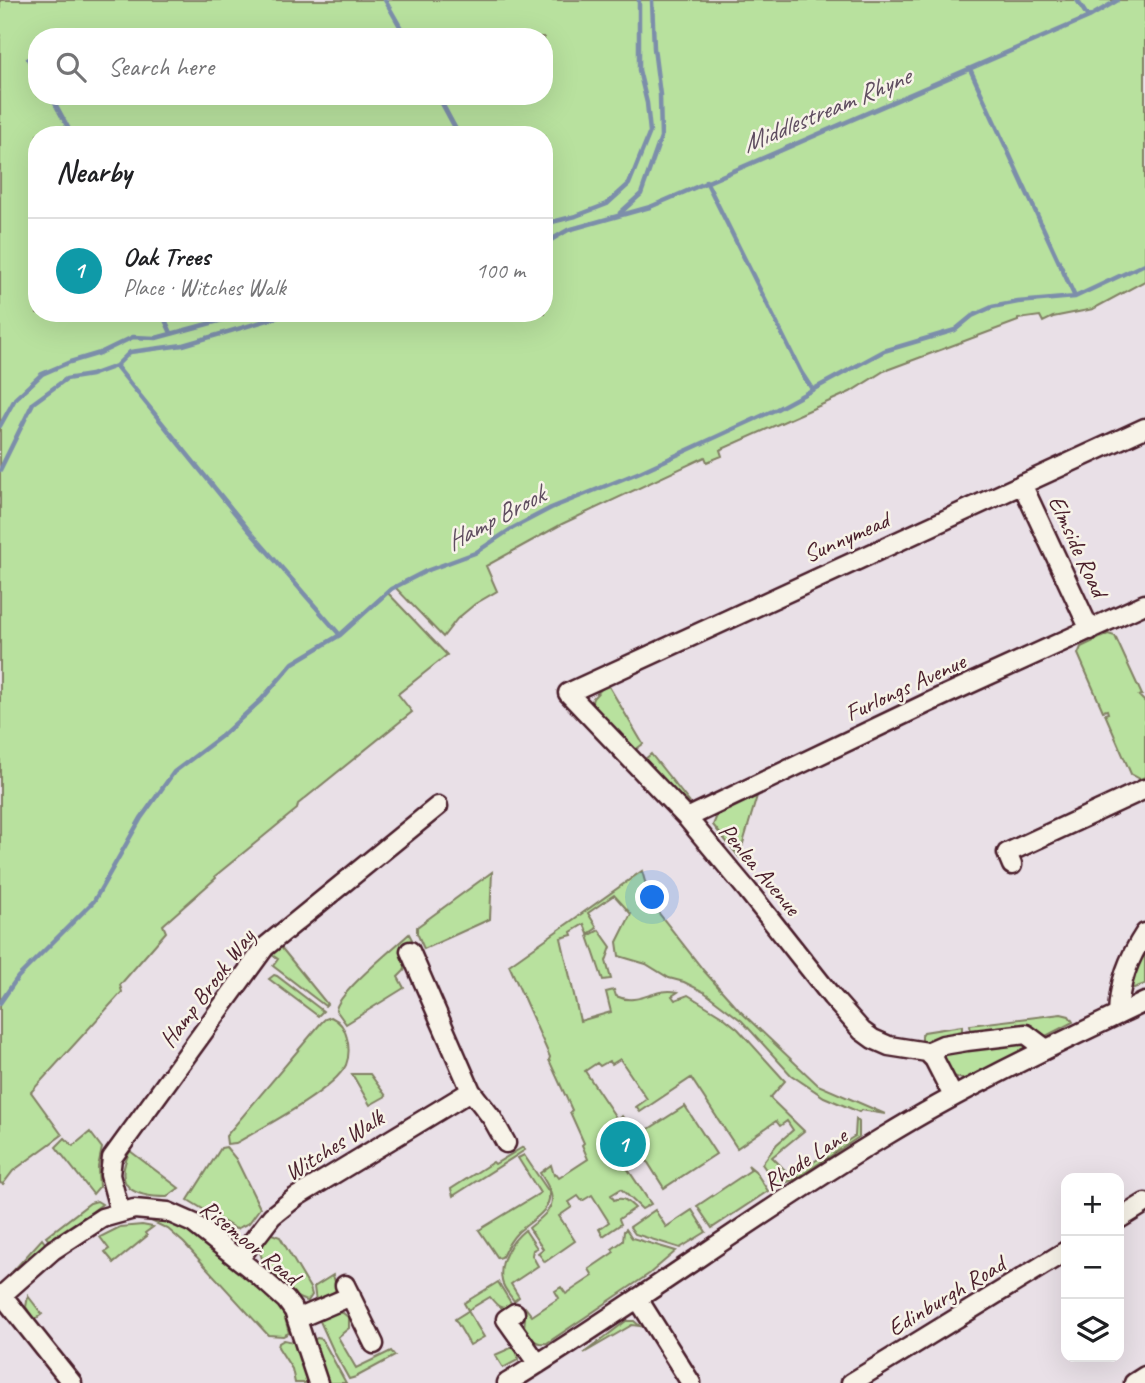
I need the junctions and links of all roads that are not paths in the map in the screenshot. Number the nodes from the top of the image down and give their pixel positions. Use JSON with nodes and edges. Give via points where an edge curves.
{"nodes":[{"id":1,"x":1145,"y":428,"type":"edge"},
{"id":2,"x":1022,"y":484,"type":"junction"},
{"id":3,"x":1145,"y":604,"type":"edge"},
{"id":4,"x":1090,"y":630,"type":"junction"},
{"id":5,"x":568,"y":693,"type":"joint"},
{"id":6,"x":1145,"y":789,"type":"edge"},
{"id":7,"x":438,"y":806,"type":"dead end"},
{"id":8,"x":687,"y":818,"type":"junction"},
{"id":9,"x":1012,"y":865,"type":"dead end"},
{"id":10,"x":1145,"y":933,"type":"edge"},
{"id":11,"x":410,"y":951,"type":"dead end"},
{"id":12,"x":1145,"y":1002,"type":"edge"},
{"id":13,"x":1118,"y":1015,"type":"junction"},
{"id":14,"x":1046,"y":1049,"type":"junction"},
{"id":15,"x":926,"y":1052,"type":"junction"},
{"id":16,"x":471,"y":1091,"type":"junction"},
{"id":17,"x":953,"y":1096,"type":"junction"},
{"id":18,"x":506,"y":1143,"type":"dead end"},
{"id":19,"x":1145,"y":1203,"type":"edge"},
{"id":20,"x":120,"y":1212,"type":"junction"},
{"id":21,"x":1124,"y":1216,"type":"edge"},
{"id":22,"x":1061,"y":1254,"type":"edge"},
{"id":23,"x":239,"y":1259,"type":"junction"},
{"id":24,"x":1,"y":1296,"type":"edge"},
{"id":25,"x":638,"y":1299,"type":"junction"},
{"id":26,"x":516,"y":1313,"type":"dead end"},
{"id":27,"x":296,"y":1319,"type":"junction"},
{"id":28,"x":374,"y":1344,"type":"dead end"},
{"id":29,"x":538,"y":1364,"type":"junction"},
{"id":30,"x":1145,"y":1376,"type":"edge"},
{"id":31,"x":72,"y":1383,"type":"edge"},
{"id":32,"x":318,"y":1383,"type":"edge"},
{"id":33,"x":507,"y":1383,"type":"edge"},
{"id":34,"x":691,"y":1383,"type":"edge"},
{"id":35,"x":851,"y":1383,"type":"edge"},
{"id":36,"x":1134,"y":1383,"type":"edge"}],
"edges":[{"from":1,"to":2,"type":"street","name":"Sunnymead"},
{"from":2,"to":4,"type":"street","name":"Elmside Road"},
{"from":2,"to":5,"type":"street","name":"Sunnymead"},
{"from":3,"to":4,"type":"street","name":"Furlongs Avenue"},
{"from":4,"to":8,"type":"street","name":"Furlongs Avenue"},
{"from":5,"to":8,"type":"street","name":"Penlea Avenue"},
{"from":6,"to":9,"type":"street","via":[[1007,853]]},
{"from":7,"to":20,"type":"street","name":"Hamp Brook Way","via":[[265,947],[113,1156],[110,1175]]},
{"from":8,"to":15,"type":"street","name":"Penlea Avenue","via":[[862,1031],[890,1046]]},
{"from":10,"to":13,"type":"street","via":[[1122,979]]},
{"from":11,"to":16,"type":"street"},
{"from":12,"to":13,"type":"street","name":"Rhode Lane"},
{"from":13,"to":14,"type":"street","name":"Rhode Lane"},
{"from":14,"to":15,"type":"street","name":"Penlea Avenue","via":[[1019,1034],[943,1045]]},
{"from":14,"to":17,"type":"street","name":"Rhode Lane"},
{"from":15,"to":17,"type":"street"},
{"from":16,"to":18,"type":"street"},
{"from":16,"to":23,"type":"street","name":"Witches Walk","via":[[296,1197],[272,1216]]},
{"from":17,"to":25,"type":"street","name":"Rhode Lane","via":[[884,1136]]},
{"from":19,"to":21,"type":"street"},
{"from":20,"to":23,"type":"street","name":"Risemoor Road","via":[[151,1209],[180,1216]]},
{"from":20,"to":24,"type":"street","name":"Risemoor Road","via":[[102,1218],[53,1250]]},
{"from":22,"to":35,"type":"street","name":"Edinburgh Road"},
{"from":23,"to":27,"type":"street","name":"Risemoor Road","via":[[286,1300]]},
{"from":24,"to":31,"type":"street"},
{"from":25,"to":29,"type":"street","name":"Rhode Lane"},
{"from":25,"to":34,"type":"street"},
{"from":26,"to":29,"type":"street","via":[[506,1319]]},
{"from":27,"to":28,"type":"street","via":[[348,1291]]},
{"from":27,"to":32,"type":"street","name":"Risemoor Road"},
{"from":29,"to":33,"type":"street","name":"Rhode Lane"},
{"from":30,"to":36,"type":"street"}]}
